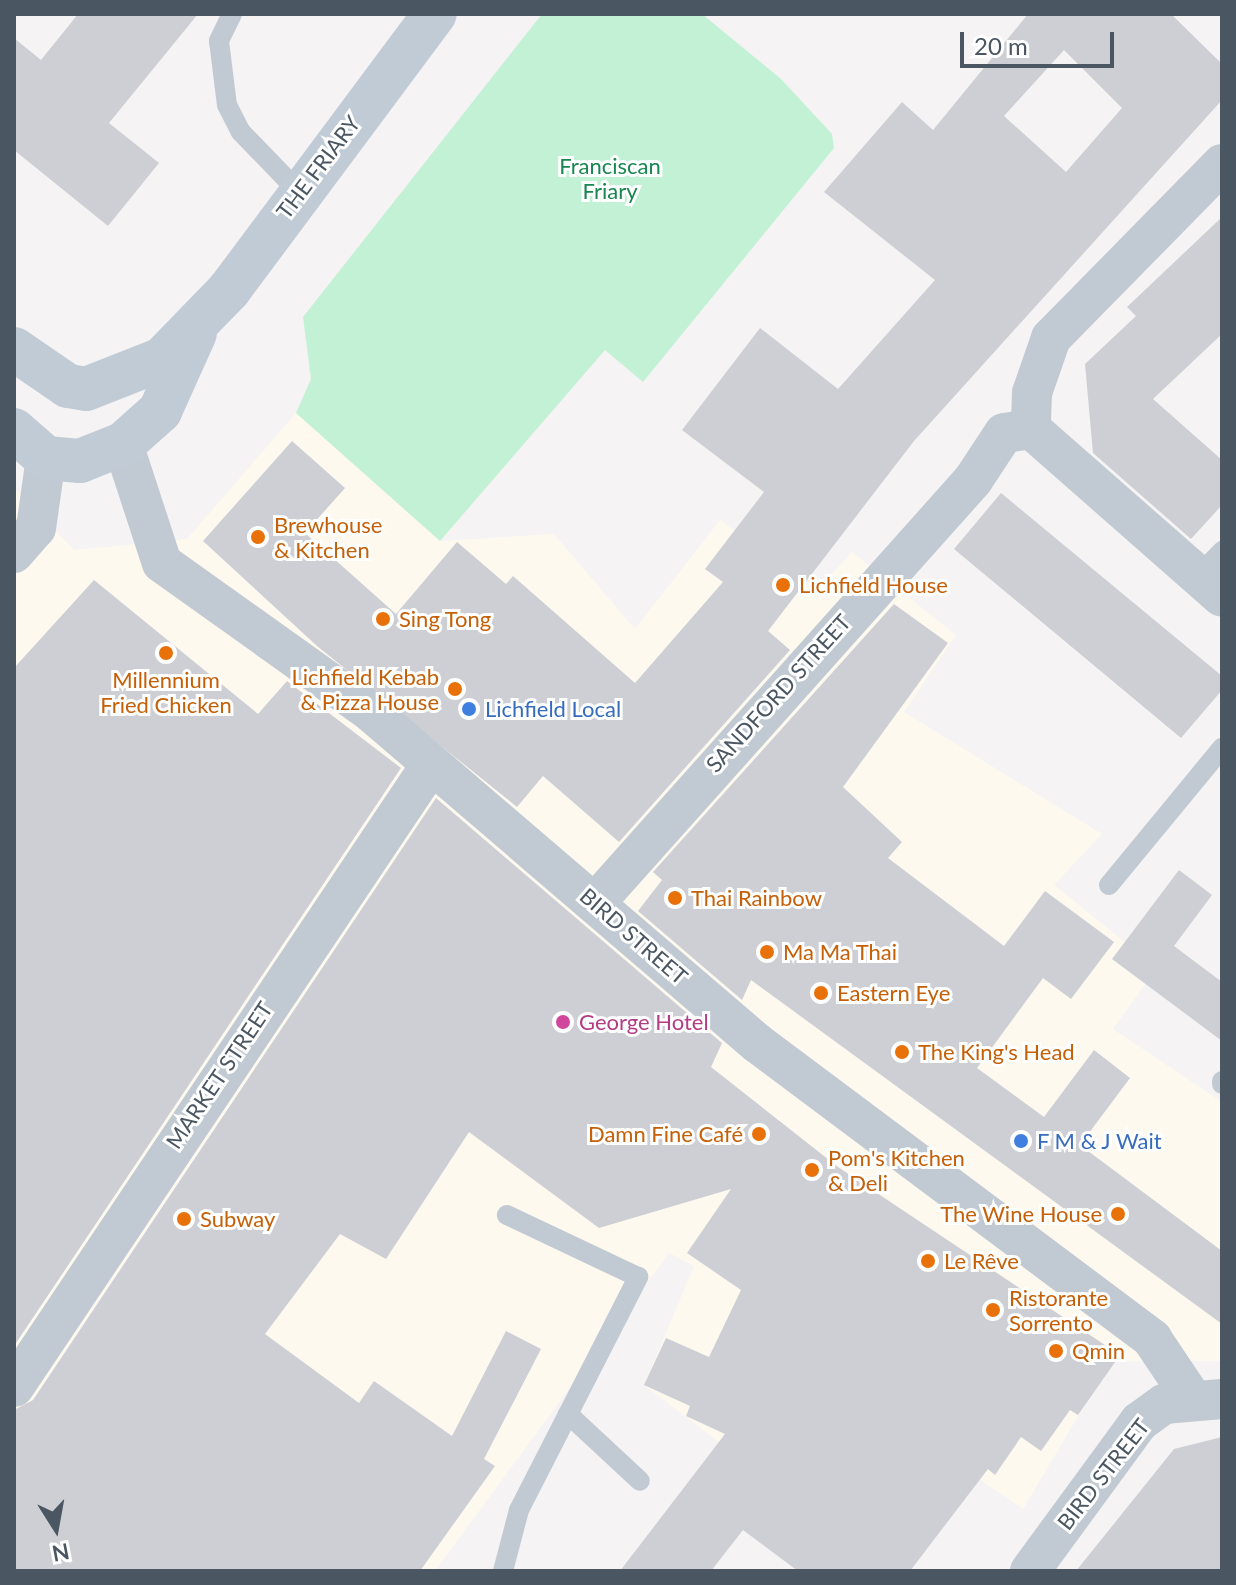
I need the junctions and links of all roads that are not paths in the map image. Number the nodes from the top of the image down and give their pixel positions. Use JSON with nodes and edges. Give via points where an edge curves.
{"nodes":[{"id":1,"x":232,"y":14,"type":"edge"},
{"id":2,"x":435,"y":14,"type":"edge"},
{"id":3,"x":1222,"y":164,"type":"edge"},
{"id":4,"x":298,"y":191,"type":"junction"},
{"id":5,"x":201,"y":320,"type":"junction"},
{"id":6,"x":14,"y":349,"type":"edge"},
{"id":7,"x":1031,"y":429,"type":"junction"},
{"id":8,"x":14,"y":430,"type":"edge"},
{"id":9,"x":123,"y":444,"type":"junction"},
{"id":10,"x":46,"y":458,"type":"junction"},
{"id":11,"x":14,"y":553,"type":"edge"},
{"id":12,"x":1214,"y":575,"type":"edge"},
{"id":13,"x":1222,"y":748,"type":"edge"},
{"id":14,"x":430,"y":766,"type":"junction"},
{"id":15,"x":1109,"y":885,"type":"dead end"},
{"id":16,"x":596,"y":902,"type":"junction"},
{"id":17,"x":507,"y":1215,"type":"dead end"},
{"id":18,"x":14,"y":1387,"type":"edge"},
{"id":19,"x":1206,"y":1398,"type":"edge"},
{"id":20,"x":568,"y":1414,"type":"junction"},
{"id":21,"x":640,"y":1481,"type":"dead end"},
{"id":22,"x":503,"y":1571,"type":"edge"},
{"id":23,"x":1030,"y":1571,"type":"edge"}],
"edges":[{"from":1,"to":4,"type":"lane","via":[[219,41],[227,105],[241,132]]},
{"from":2,"to":4,"type":"street","name":"THE FRIARY"},
{"from":3,"to":7,"type":"street","via":[[1051,338],[1032,393]]},
{"from":4,"to":5,"type":"street","name":"THE FRIARY"},
{"from":5,"to":6,"type":"street","name":"THE FRIARY","via":[[162,359],[86,389],[68,386]]},
{"from":5,"to":9,"type":"street","name":"THE FRIARY","via":[[160,411]]},
{"from":7,"to":12,"type":"street"},
{"from":7,"to":16,"type":"street","name":"SANDFORD STREET","via":[[1004,433],[973,480],[734,739]]},
{"from":8,"to":10,"type":"street"},
{"from":9,"to":10,"type":"street","name":"THE FRIARY","via":[[80,461]]},
{"from":9,"to":14,"type":"street","name":"BIRD STREET","via":[[162,563],[372,713]]},
{"from":10,"to":11,"type":"street","via":[[36,528]]},
{"from":13,"to":15,"type":"lane"},
{"from":14,"to":16,"type":"street","name":"BIRD STREET"},
{"from":14,"to":18,"type":"street","name":"MARKET STREET"},
{"from":16,"to":19,"type":"street","name":"BIRD STREET","via":[[757,1043],[1152,1339]]},
{"from":17,"to":20,"type":"lane","via":[[638,1277]]},
{"from":19,"to":23,"type":"street","name":"BIRD STREET","via":[[1164,1404],[1139,1422]]},
{"from":20,"to":21,"type":"lane"},
{"from":20,"to":22,"type":"lane","via":[[519,1510]]}]}
